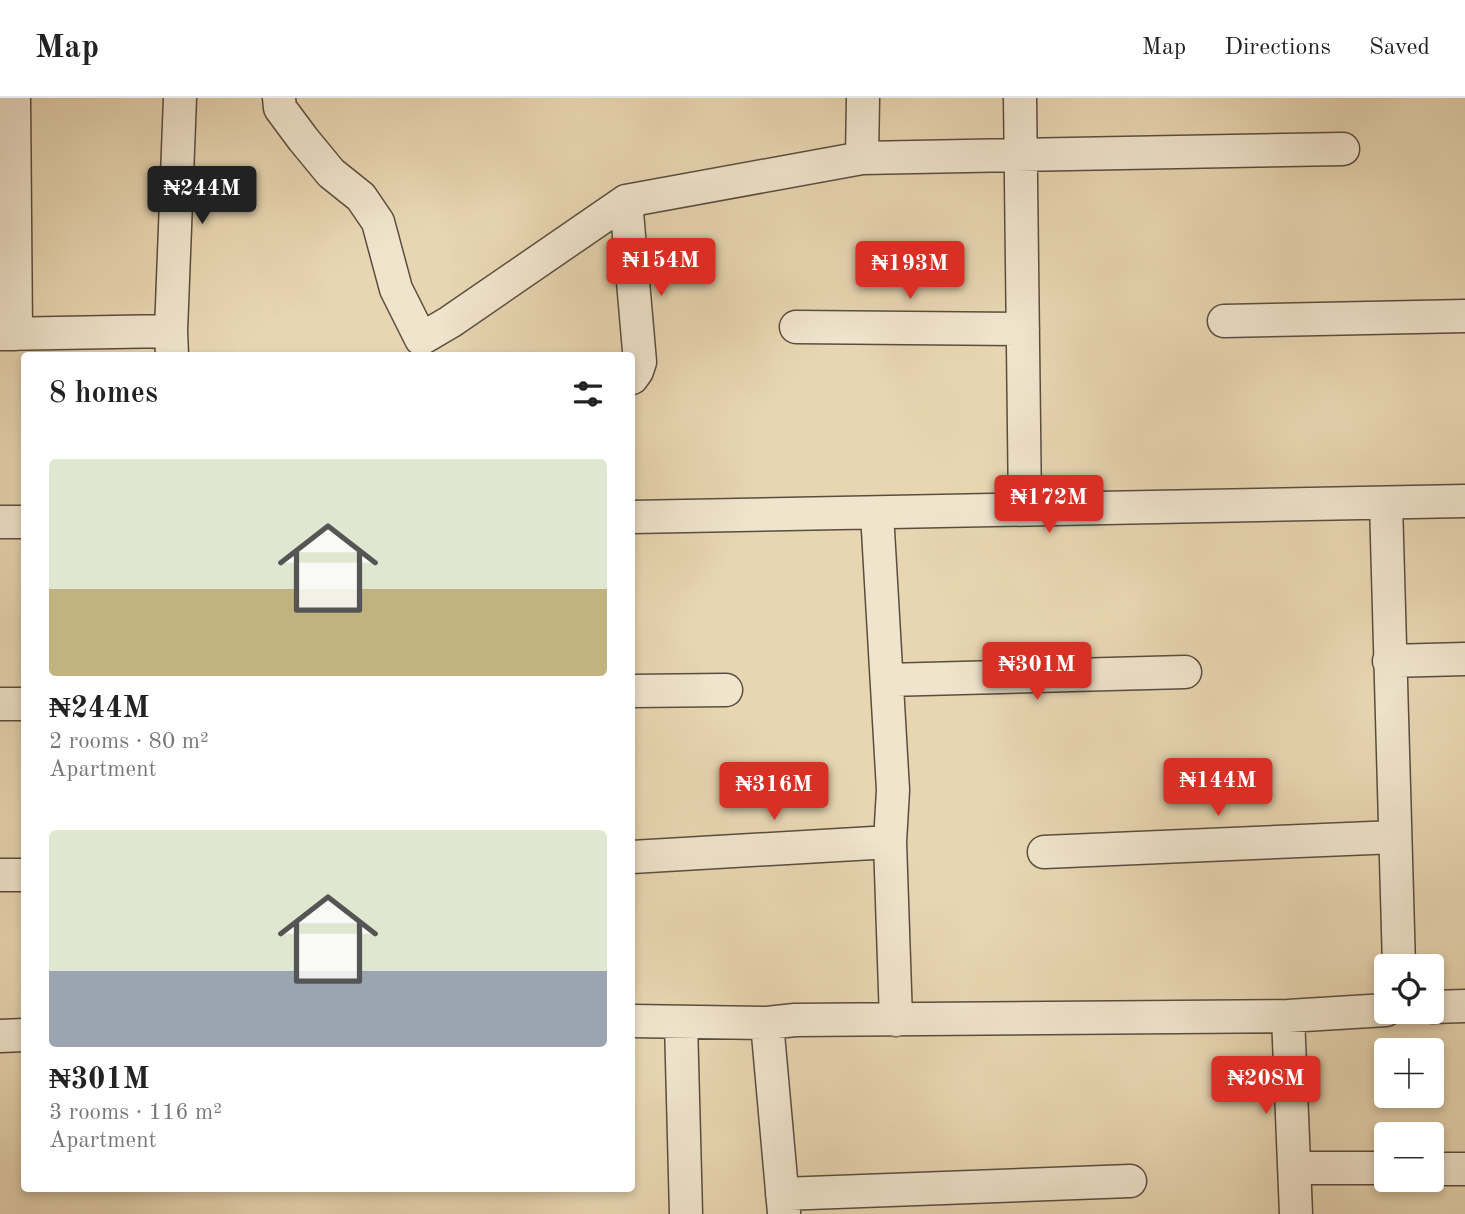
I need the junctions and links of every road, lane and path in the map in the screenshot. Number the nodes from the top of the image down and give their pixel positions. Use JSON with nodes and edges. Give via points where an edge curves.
{"nodes":[{"id":1,"x":14,"y":98,"type":"edge"},
{"id":2,"x":180,"y":98,"type":"edge"},
{"id":3,"x":279,"y":98,"type":"edge"},
{"id":4,"x":863,"y":98,"type":"edge"},
{"id":5,"x":1020,"y":98,"type":"edge"},
{"id":6,"x":1343,"y":149,"type":"dead end"},
{"id":7,"x":1021,"y":155,"type":"junction"},
{"id":8,"x":862,"y":158,"type":"junction"},
{"id":9,"x":7,"y":178,"type":"edge"},
{"id":10,"x":626,"y":201,"type":"junction"},
{"id":11,"x":1465,"y":316,"type":"edge"},
{"id":12,"x":1224,"y":321,"type":"dead end"},
{"id":13,"x":796,"y":327,"type":"dead end"},
{"id":14,"x":1023,"y":329,"type":"junction"},
{"id":15,"x":8,"y":334,"type":"edge"},
{"id":16,"x":172,"y":343,"type":"edge"},
{"id":17,"x":410,"y":347,"type":"edge"},
{"id":18,"x":635,"y":372,"type":"edge"},
{"id":19,"x":1465,"y":501,"type":"edge"},
{"id":20,"x":1386,"y":503,"type":"junction"},
{"id":21,"x":1025,"y":509,"type":"junction"},
{"id":22,"x":877,"y":513,"type":"junction"},
{"id":23,"x":635,"y":517,"type":"edge"},
{"id":24,"x":0,"y":522,"type":"edge"},
{"id":25,"x":21,"y":522,"type":"edge"},
{"id":26,"x":1465,"y":659,"type":"edge"},
{"id":27,"x":1389,"y":661,"type":"junction"},
{"id":28,"x":1185,"y":671,"type":"dead end"},
{"id":29,"x":887,"y":680,"type":"junction"},
{"id":30,"x":726,"y":690,"type":"dead end"},
{"id":31,"x":635,"y":691,"type":"edge"},
{"id":32,"x":0,"y":704,"type":"edge"},
{"id":33,"x":21,"y":704,"type":"edge"},
{"id":34,"x":1395,"y":837,"type":"junction"},
{"id":35,"x":890,"y":842,"type":"junction"},
{"id":36,"x":1044,"y":852,"type":"dead end"},
{"id":37,"x":635,"y":857,"type":"edge"},
{"id":38,"x":0,"y":875,"type":"edge"},
{"id":39,"x":21,"y":875,"type":"edge"},
{"id":40,"x":1399,"y":954,"type":"edge"},
{"id":41,"x":1465,"y":1006,"type":"edge"},
{"id":42,"x":1444,"y":1007,"type":"edge"},
{"id":43,"x":1374,"y":1011,"type":"edge"},
{"id":44,"x":1288,"y":1016,"type":"junction"},
{"id":45,"x":897,"y":1020,"type":"junction"},
{"id":46,"x":635,"y":1021,"type":"edge"},
{"id":47,"x":681,"y":1022,"type":"junction"},
{"id":48,"x":768,"y":1023,"type":"junction"},
{"id":49,"x":21,"y":1035,"type":"edge"},
{"id":50,"x":0,"y":1037,"type":"edge"},
{"id":51,"x":1295,"y":1168,"type":"junction"},
{"id":52,"x":1374,"y":1168,"type":"edge"},
{"id":53,"x":1444,"y":1168,"type":"edge"},
{"id":54,"x":1465,"y":1169,"type":"edge"},
{"id":55,"x":1130,"y":1181,"type":"dead end"},
{"id":56,"x":783,"y":1204,"type":"edge"},
{"id":57,"x":686,"y":1214,"type":"edge"},
{"id":58,"x":1296,"y":1214,"type":"edge"}],
"edges":[{"from":1,"to":9,"type":"street"},
{"from":2,"to":16,"type":"street"},
{"from":3,"to":17,"type":"street","via":[[280,108],[303,139],[331,173],[361,197],[378,222]]},
{"from":4,"to":8,"type":"street"},
{"from":5,"to":7,"type":"street"},
{"from":6,"to":7,"type":"street"},
{"from":7,"to":8,"type":"street"},
{"from":7,"to":14,"type":"street"},
{"from":8,"to":10,"type":"street"},
{"from":9,"to":15,"type":"street"},
{"from":10,"to":17,"type":"street"},
{"from":10,"to":18,"type":"street","via":[[640,362]]},
{"from":11,"to":12,"type":"street"},
{"from":13,"to":14,"type":"street"},
{"from":14,"to":21,"type":"street"},
{"from":15,"to":16,"type":"street"},
{"from":19,"to":20,"type":"street"},
{"from":20,"to":21,"type":"street"},
{"from":20,"to":27,"type":"street"},
{"from":21,"to":22,"type":"street"},
{"from":22,"to":23,"type":"street"},
{"from":22,"to":29,"type":"street"},
{"from":24,"to":25,"type":"street"},
{"from":26,"to":27,"type":"street"},
{"from":27,"to":34,"type":"street"},
{"from":28,"to":29,"type":"street"},
{"from":29,"to":35,"type":"street","via":[[893,790]]},
{"from":30,"to":31,"type":"street"},
{"from":32,"to":33,"type":"street"},
{"from":34,"to":36,"type":"street"},
{"from":34,"to":40,"type":"street"},
{"from":35,"to":37,"type":"street"},
{"from":35,"to":45,"type":"street"},
{"from":38,"to":39,"type":"street"},
{"from":41,"to":42,"type":"street"},
{"from":43,"to":44,"type":"street"},
{"from":44,"to":45,"type":"street"},
{"from":44,"to":51,"type":"street"},
{"from":45,"to":48,"type":"street"},
{"from":46,"to":47,"type":"street"},
{"from":47,"to":48,"type":"street"},
{"from":47,"to":57,"type":"street"},
{"from":48,"to":56,"type":"street"},
{"from":49,"to":50,"type":"street"},
{"from":51,"to":52,"type":"street"},
{"from":51,"to":58,"type":"street"},
{"from":53,"to":54,"type":"street"},
{"from":55,"to":56,"type":"street"}]}
